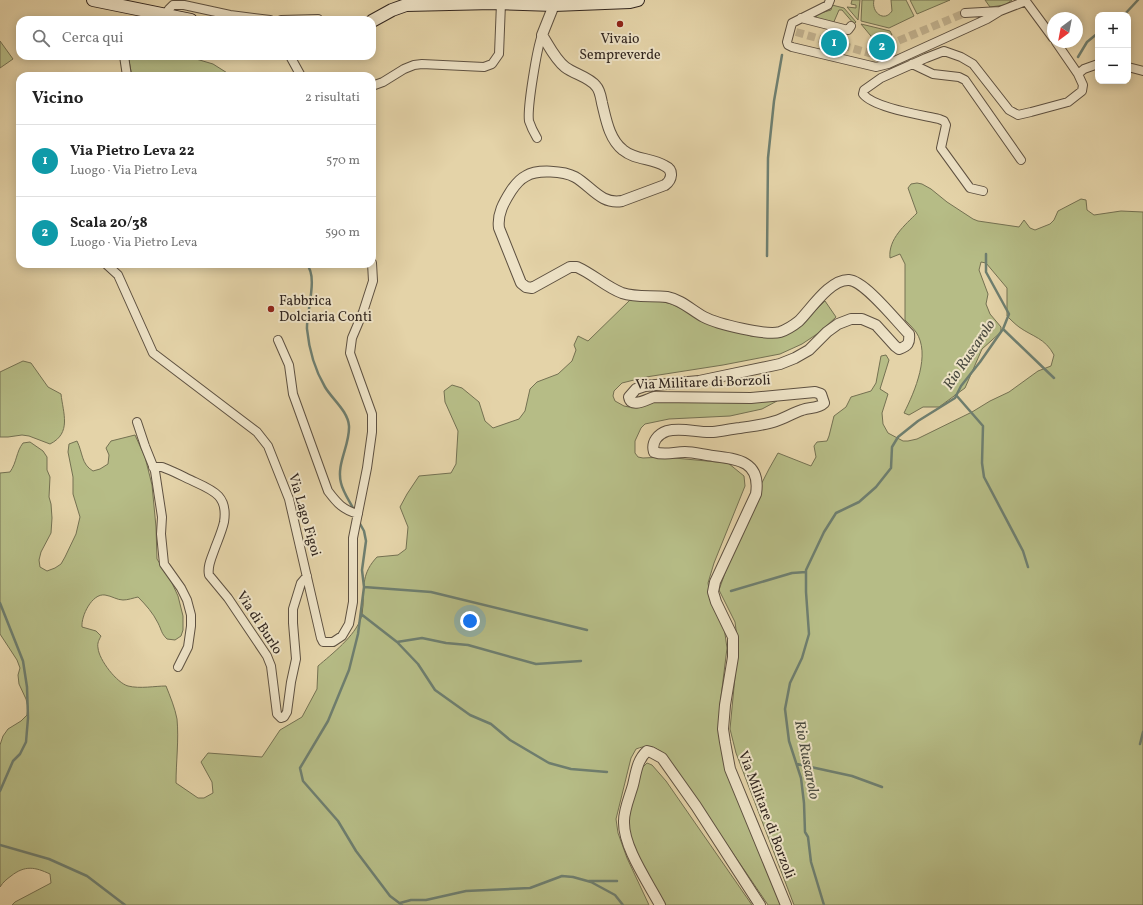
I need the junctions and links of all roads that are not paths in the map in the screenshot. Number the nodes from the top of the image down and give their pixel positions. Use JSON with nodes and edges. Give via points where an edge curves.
{"nodes":[{"id":1,"x":93,"y":0,"type":"edge"},
{"id":2,"x":638,"y":0,"type":"edge"},
{"id":3,"x":830,"y":0,"type":"edge"},
{"id":4,"x":1025,"y":1,"type":"edge"},
{"id":5,"x":501,"y":3,"type":"junction"},
{"id":6,"x":550,"y":4,"type":"edge"},
{"id":7,"x":1000,"y":11,"type":"junction"},
{"id":8,"x":965,"y":13,"type":"tunnel mouth"},
{"id":9,"x":165,"y":15,"type":"junction"},
{"id":10,"x":150,"y":16,"type":"edge"},
{"id":11,"x":170,"y":16,"type":"edge"},
{"id":12,"x":238,"y":16,"type":"edge"},
{"id":13,"x":799,"y":18,"type":"junction"},
{"id":14,"x":376,"y":19,"type":"edge"},
{"id":15,"x":851,"y":26,"type":"dead end"},
{"id":16,"x":1047,"y":30,"type":"edge"},
{"id":17,"x":796,"y":32,"type":"dead end"},
{"id":18,"x":542,"y":35,"type":"junction"},
{"id":19,"x":1060,"y":48,"type":"edge"},
{"id":20,"x":125,"y":60,"type":"edge"},
{"id":21,"x":292,"y":60,"type":"edge"},
{"id":22,"x":912,"y":64,"type":"junction"},
{"id":23,"x":1095,"y":65,"type":"edge"},
{"id":24,"x":1131,"y":68,"type":"edge"},
{"id":25,"x":1143,"y":71,"type":"edge"},
{"id":26,"x":126,"y":72,"type":"edge"},
{"id":27,"x":299,"y":72,"type":"edge"},
{"id":28,"x":1078,"y":74,"type":"junction"},
{"id":29,"x":376,"y":84,"type":"edge"},
{"id":30,"x":537,"y":138,"type":"dead end"},
{"id":31,"x":1021,"y":160,"type":"dead end"},
{"id":32,"x":983,"y":190,"type":"dead end"},
{"id":33,"x":110,"y":268,"type":"edge"},
{"id":34,"x":372,"y":268,"type":"edge"},
{"id":35,"x":278,"y":340,"type":"dead end"},
{"id":36,"x":137,"y":422,"type":"dead end"},
{"id":37,"x":154,"y":467,"type":"junction"},
{"id":38,"x":358,"y":514,"type":"junction"},
{"id":39,"x":307,"y":576,"type":"junction"},
{"id":40,"x":178,"y":667,"type":"dead end"},
{"id":41,"x":660,"y":905,"type":"edge"},
{"id":42,"x":760,"y":905,"type":"edge"},
{"id":43,"x":786,"y":905,"type":"edge"}],
"edges":[{"from":1,"to":10,"type":"main road"},
{"from":2,"to":6,"type":"main road"},
{"from":3,"to":13,"type":"street","via":[[828,5]]},
{"from":4,"to":7,"type":"street"},
{"from":4,"to":16,"type":"street"},
{"from":5,"to":6,"type":"main road"},
{"from":5,"to":14,"type":"main road","via":[[406,5]]},
{"from":5,"to":29,"type":"street","via":[[499,54],[492,64],[484,67],[414,65]]},
{"from":6,"to":18,"type":"street"},
{"from":7,"to":8,"type":"street"},
{"from":7,"to":13,"type":"street","via":[[968,28],[876,67],[788,45],[792,23]]},
{"from":9,"to":10,"type":"main road"},
{"from":9,"to":11,"type":"main road"},
{"from":9,"to":12,"type":"street","via":[[174,5],[184,5]]},
{"from":13,"to":15,"type":"street","via":[[848,30]]},
{"from":13,"to":17,"type":"street"},
{"from":18,"to":30,"type":"street","via":[[528,111]]},
{"from":18,"to":43,"type":"street","name":"Via Militare di Borzoli","via":[[560,62],[596,86],[607,125],[618,146],[634,156],[666,166],[671,178],[665,185],[616,202],[606,200],[567,174],[540,172],[526,176],[514,186],[500,212],[498,223],[516,272],[524,286],[532,288],[565,270],[577,267],[622,293],[667,297],[686,304],[705,318],[764,333],[780,332],[797,322],[831,287],[849,280],[870,292],[909,334],[910,341],[907,346],[900,349],[876,325],[862,319],[851,319],[827,332],[809,350],[780,364],[699,381],[645,386],[636,389],[629,397],[632,402],[639,402],[654,396],[751,398],[815,392],[821,394],[823,399],[824,403],[820,407],[803,409],[777,421],[712,432],[666,432],[660,435],[653,447],[654,452],[661,454],[685,452],[742,461],[754,472],[758,483],[756,494],[715,582],[713,592],[733,637],[733,657],[723,729],[730,769]]},
{"from":19,"to":28,"type":"street"},
{"from":20,"to":26,"type":"street"},
{"from":21,"to":27,"type":"street"},
{"from":22,"to":28,"type":"street","via":[[944,52],[961,57],[973,64],[1003,104],[1018,115],[1068,102],[1082,91],[1083,85]]},
{"from":22,"to":31,"type":"street","via":[[933,74],[965,80]]},
{"from":22,"to":32,"type":"street","via":[[881,78],[864,90],[863,94],[866,98],[901,111],[944,121],[946,125],[941,148],[943,152],[970,188]]},
{"from":23,"to":28,"type":"street"},
{"from":24,"to":25,"type":"street"},
{"from":33,"to":39,"type":"street","name":"Via Lago Figoi","via":[[118,275],[153,353],[257,432],[268,446],[289,499]]},
{"from":34,"to":38,"type":"street","name":"Via Lago Figoi","via":[[373,281],[352,338],[350,353],[372,414],[367,468]]},
{"from":35,"to":38,"type":"street","name":"Via Lago Figoi","via":[[289,365],[293,394],[328,491],[338,504]]},
{"from":36,"to":37,"type":"street"},
{"from":37,"to":39,"type":"street","name":"Via di Burlo","via":[[167,469],[220,496],[224,524],[210,561],[209,575],[228,598],[267,656],[271,666],[277,714],[281,718],[287,712],[296,659],[293,609],[301,583]]},
{"from":37,"to":40,"type":"street","via":[[162,517],[164,564],[181,588],[191,615],[188,647]]},
{"from":38,"to":39,"type":"street","name":"Via Lago Figoi","via":[[353,538],[354,590],[351,612],[346,629],[339,639],[333,642],[323,642],[321,638]]},
{"from":41,"to":42,"type":"street","via":[[636,862],[624,831],[624,815],[638,764],[646,751],[662,758]]}]}
